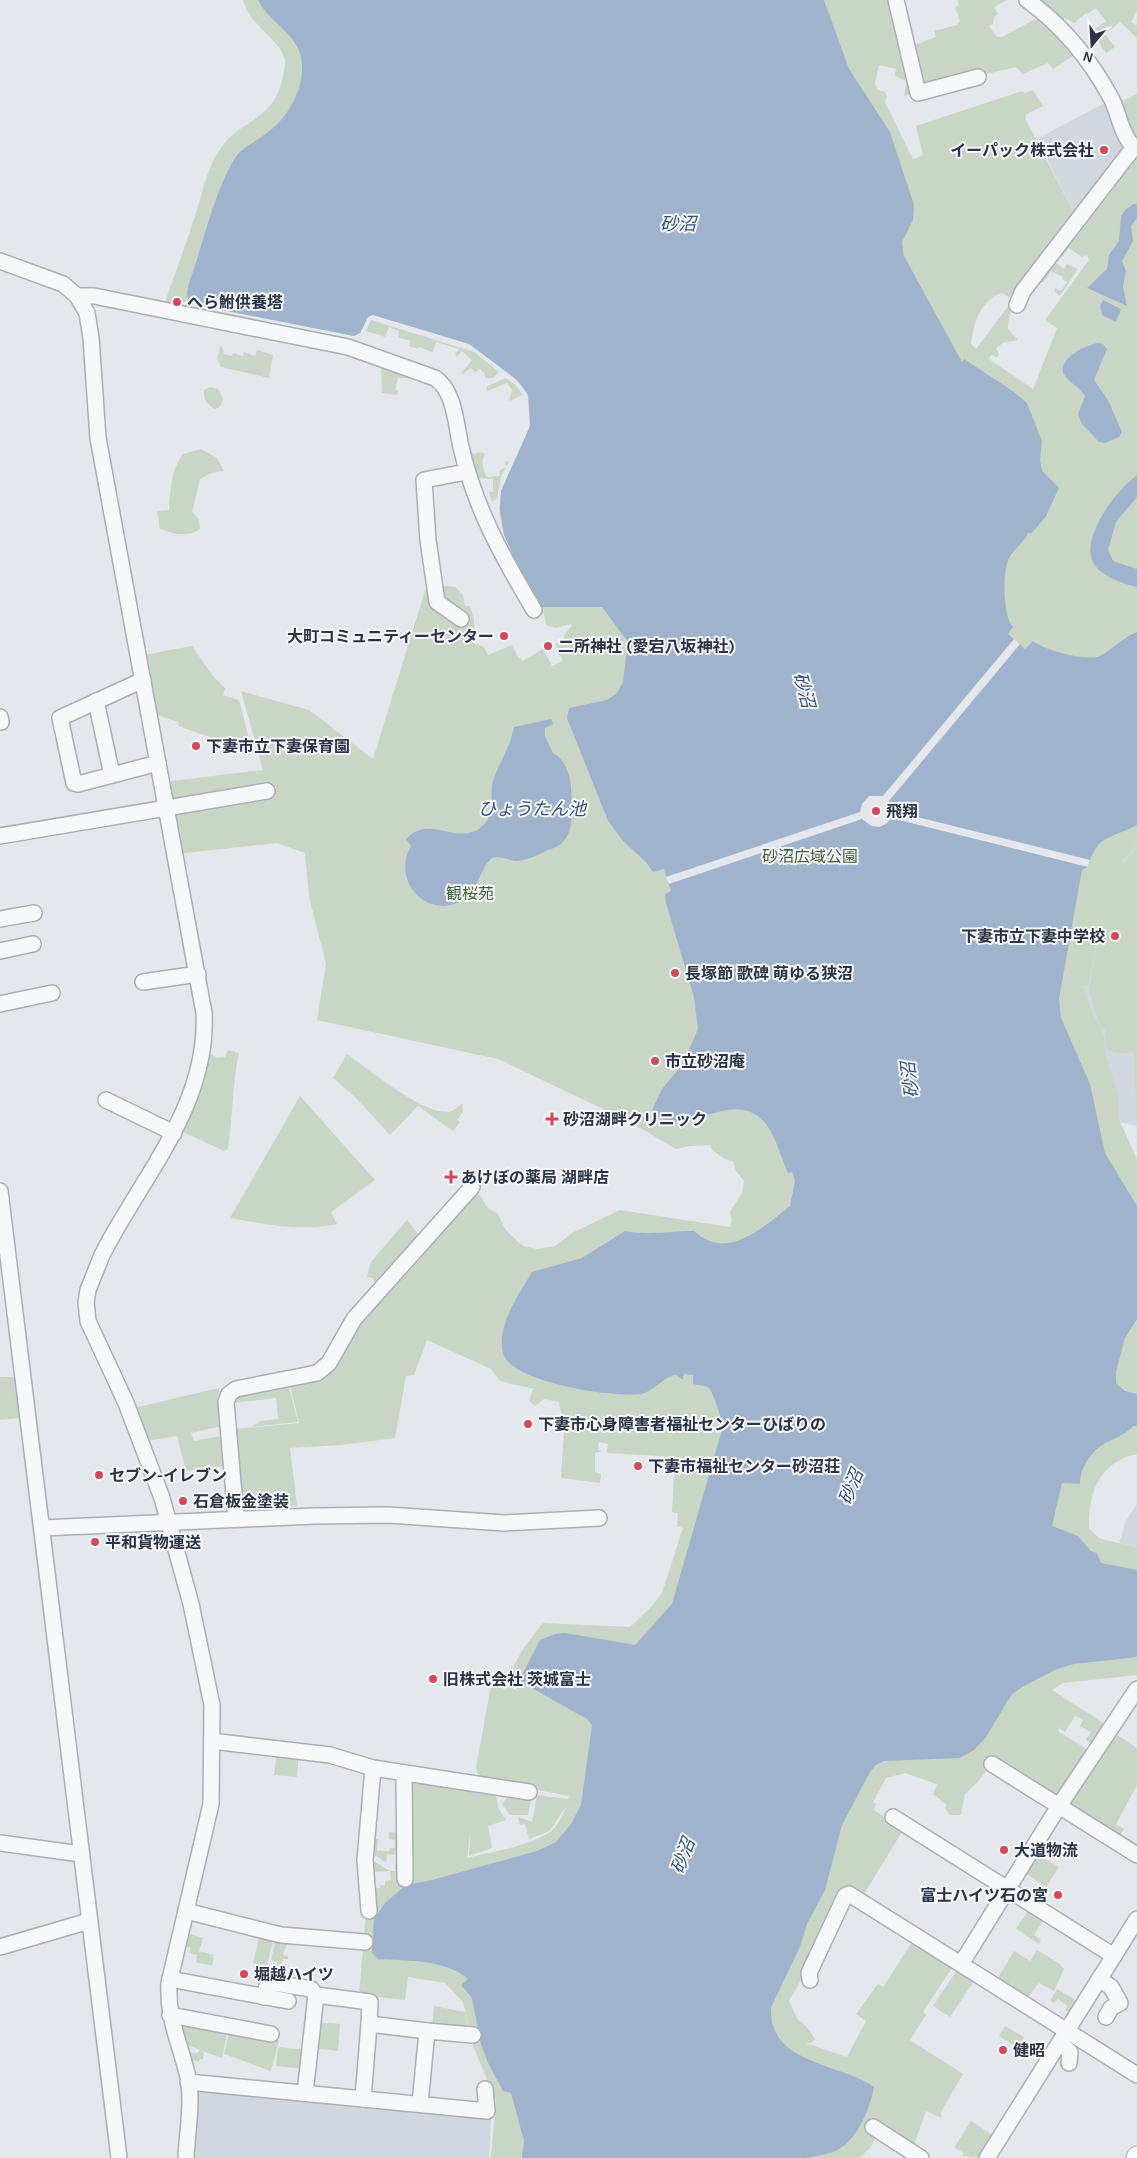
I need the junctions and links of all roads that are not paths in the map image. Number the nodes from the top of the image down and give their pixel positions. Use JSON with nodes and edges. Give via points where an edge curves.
{"nodes":[{"id":1,"x":896,"y":0,"type":"edge"},
{"id":2,"x":1027,"y":0,"type":"edge"},
{"id":3,"x":978,"y":77,"type":"dead end"},
{"id":4,"x":1135,"y":148,"type":"edge"},
{"id":5,"x":0,"y":261,"type":"edge"},
{"id":6,"x":77,"y":296,"type":"junction"},
{"id":7,"x":1017,"y":305,"type":"dead end"},
{"id":8,"x":466,"y":472,"type":"junction"},
{"id":9,"x":534,"y":610,"type":"dead end"},
{"id":10,"x":461,"y":619,"type":"dead end"},
{"id":11,"x":143,"y":680,"type":"junction"},
{"id":12,"x":96,"y":701,"type":"junction"},
{"id":13,"x":158,"y":763,"type":"junction"},
{"id":14,"x":112,"y":775,"type":"junction"},
{"id":15,"x":267,"y":791,"type":"dead end"},
{"id":16,"x":167,"y":806,"type":"junction"},
{"id":17,"x":0,"y":836,"type":"edge"},
{"id":18,"x":34,"y":913,"type":"dead end"},
{"id":19,"x":0,"y":919,"type":"edge"},
{"id":20,"x":33,"y":944,"type":"dead end"},
{"id":21,"x":0,"y":951,"type":"edge"},
{"id":22,"x":198,"y":974,"type":"junction"},
{"id":23,"x":143,"y":982,"type":"dead end"},
{"id":24,"x":52,"y":993,"type":"dead end"},
{"id":25,"x":0,"y":1004,"type":"edge"},
{"id":26,"x":106,"y":1100,"type":"dead end"},
{"id":27,"x":174,"y":1133,"type":"junction"},
{"id":28,"x":472,"y":1187,"type":"dead end"},
{"id":29,"x":0,"y":1191,"type":"edge"},
{"id":30,"x":6,"y":1297,"type":"edge"},
{"id":31,"x":236,"y":1518,"type":"junction"},
{"id":32,"x":599,"y":1518,"type":"dead end"},
{"id":33,"x":169,"y":1521,"type":"junction"},
{"id":34,"x":42,"y":1528,"type":"junction"},
{"id":35,"x":1137,"y":1689,"type":"edge"},
{"id":36,"x":212,"y":1741,"type":"junction"},
{"id":37,"x":992,"y":1764,"type":"dead end"},
{"id":38,"x":373,"y":1768,"type":"junction"},
{"id":39,"x":404,"y":1773,"type":"junction"},
{"id":40,"x":529,"y":1792,"type":"dead end"},
{"id":41,"x":1060,"y":1806,"type":"junction"},
{"id":42,"x":893,"y":1817,"type":"dead end"},
{"id":43,"x":0,"y":1842,"type":"edge"},
{"id":44,"x":81,"y":1854,"type":"junction"},
{"id":45,"x":1137,"y":1855,"type":"edge"},
{"id":46,"x":404,"y":1879,"type":"dead end"},
{"id":47,"x":1007,"y":1889,"type":"junction"},
{"id":48,"x":186,"y":1911,"type":"junction"},
{"id":49,"x":369,"y":1912,"type":"dead end"},
{"id":50,"x":1137,"y":1919,"type":"edge"},
{"id":51,"x":90,"y":1921,"type":"junction"},
{"id":52,"x":365,"y":1942,"type":"dead end"},
{"id":53,"x":0,"y":1946,"type":"edge"},
{"id":54,"x":1114,"y":1956,"type":"junction"},
{"id":55,"x":961,"y":1964,"type":"junction"},
{"id":56,"x":170,"y":1979,"type":"junction"},
{"id":57,"x":1099,"y":1979,"type":"junction"},
{"id":58,"x":810,"y":1980,"type":"dead end"},
{"id":59,"x":316,"y":1995,"type":"junction"},
{"id":60,"x":264,"y":1997,"type":"junction"},
{"id":61,"x":288,"y":2001,"type":"dead end"},
{"id":62,"x":170,"y":2015,"type":"junction"},
{"id":63,"x":1106,"y":2017,"type":"dead end"},
{"id":64,"x":369,"y":2024,"type":"junction"},
{"id":65,"x":427,"y":2031,"type":"junction"},
{"id":66,"x":270,"y":2034,"type":"dead end"},
{"id":67,"x":473,"y":2035,"type":"dead end"},
{"id":68,"x":1064,"y":2037,"type":"junction"},
{"id":69,"x":1068,"y":2063,"type":"dead end"},
{"id":70,"x":1137,"y":2075,"type":"edge"},
{"id":71,"x":188,"y":2082,"type":"junction"},
{"id":72,"x":485,"y":2089,"type":"dead end"},
{"id":73,"x":305,"y":2093,"type":"junction"},
{"id":74,"x":363,"y":2099,"type":"junction"},
{"id":75,"x":420,"y":2104,"type":"junction"},
{"id":76,"x":873,"y":2128,"type":"dead end"},
{"id":77,"x":119,"y":2158,"type":"edge"},
{"id":78,"x":186,"y":2158,"type":"edge"},
{"id":79,"x":920,"y":2158,"type":"edge"},
{"id":80,"x":987,"y":2158,"type":"edge"}],
"edges":[{"from":1,"to":3,"type":"street","via":[[918,93]]},
{"from":2,"to":4,"type":"street","via":[[1048,16],[1088,61],[1112,99]]},
{"from":4,"to":7,"type":"street","via":[[1024,291]]},
{"from":5,"to":6,"type":"street","via":[[49,277]]},
{"from":6,"to":8,"type":"street","via":[[94,296],[342,345],[435,378],[443,383],[448,393]]},
{"from":6,"to":11,"type":"street","via":[[90,325],[98,438]]},
{"from":8,"to":9,"type":"street","via":[[482,516]]},
{"from":8,"to":10,"type":"street","via":[[424,480],[437,602]]},
{"from":11,"to":12,"type":"street"},
{"from":11,"to":13,"type":"street"},
{"from":12,"to":14,"type":"street"},
{"from":12,"to":14,"type":"street","via":[[60,718],[74,782],[78,784]]},
{"from":13,"to":14,"type":"street"},
{"from":13,"to":16,"type":"street"},
{"from":15,"to":16,"type":"street"},
{"from":16,"to":17,"type":"street"},
{"from":16,"to":22,"type":"street"},
{"from":18,"to":19,"type":"street"},
{"from":20,"to":21,"type":"street"},
{"from":22,"to":23,"type":"street"},
{"from":22,"to":27,"type":"street","via":[[204,1019],[203,1044],[188,1101]]},
{"from":24,"to":25,"type":"street"},
{"from":26,"to":27,"type":"street"},
{"from":27,"to":33,"type":"street","via":[[102,1254],[86,1302],[92,1334],[126,1403]]},
{"from":28,"to":31,"type":"street","via":[[354,1319],[329,1363],[317,1373],[236,1389],[229,1394],[226,1402]]},
{"from":29,"to":30,"type":"street"},
{"from":30,"to":34,"type":"street"},
{"from":31,"to":32,"type":"street","via":[[388,1515],[504,1523]]},
{"from":31,"to":33,"type":"street"},
{"from":33,"to":34,"type":"street"},
{"from":33,"to":36,"type":"street","via":[[212,1704]]},
{"from":34,"to":44,"type":"street"},
{"from":35,"to":41,"type":"street"},
{"from":36,"to":38,"type":"street","via":[[330,1755]]},
{"from":36,"to":48,"type":"street","via":[[211,1804]]},
{"from":37,"to":41,"type":"street"},
{"from":38,"to":39,"type":"street"},
{"from":38,"to":49,"type":"street","via":[[365,1860]]},
{"from":39,"to":40,"type":"street"},
{"from":39,"to":46,"type":"street"},
{"from":41,"to":45,"type":"street"},
{"from":41,"to":47,"type":"street"},
{"from":42,"to":47,"type":"street"},
{"from":43,"to":44,"type":"street"},
{"from":44,"to":51,"type":"street"},
{"from":47,"to":54,"type":"street"},
{"from":47,"to":55,"type":"street"},
{"from":48,"to":52,"type":"street","via":[[281,1935]]},
{"from":48,"to":56,"type":"street"},
{"from":50,"to":54,"type":"street"},
{"from":51,"to":53,"type":"street"},
{"from":51,"to":77,"type":"street"},
{"from":54,"to":57,"type":"street"},
{"from":55,"to":58,"type":"street","via":[[849,1894],[809,1973]]},
{"from":55,"to":68,"type":"street"},
{"from":56,"to":60,"type":"street"},
{"from":56,"to":62,"type":"street"},
{"from":57,"to":63,"type":"street","via":[[1111,1988],[1120,2003],[1111,2008]]},
{"from":57,"to":68,"type":"street"},
{"from":59,"to":60,"type":"street","via":[[311,1989],[268,1982]]},
{"from":59,"to":64,"type":"street","via":[[370,2002]]},
{"from":59,"to":73,"type":"street"},
{"from":60,"to":61,"type":"street"},
{"from":62,"to":66,"type":"street"},
{"from":62,"to":71,"type":"street"},
{"from":64,"to":65,"type":"street"},
{"from":64,"to":74,"type":"street"},
{"from":65,"to":67,"type":"street"},
{"from":65,"to":75,"type":"street"},
{"from":68,"to":69,"type":"street","via":[[1070,2052]]},
{"from":68,"to":70,"type":"street"},
{"from":68,"to":80,"type":"street"},
{"from":71,"to":73,"type":"street"},
{"from":71,"to":78,"type":"street"},
{"from":72,"to":75,"type":"street","via":[[490,2111]]},
{"from":73,"to":74,"type":"street"},
{"from":74,"to":75,"type":"street"},
{"from":76,"to":79,"type":"street"}]}
